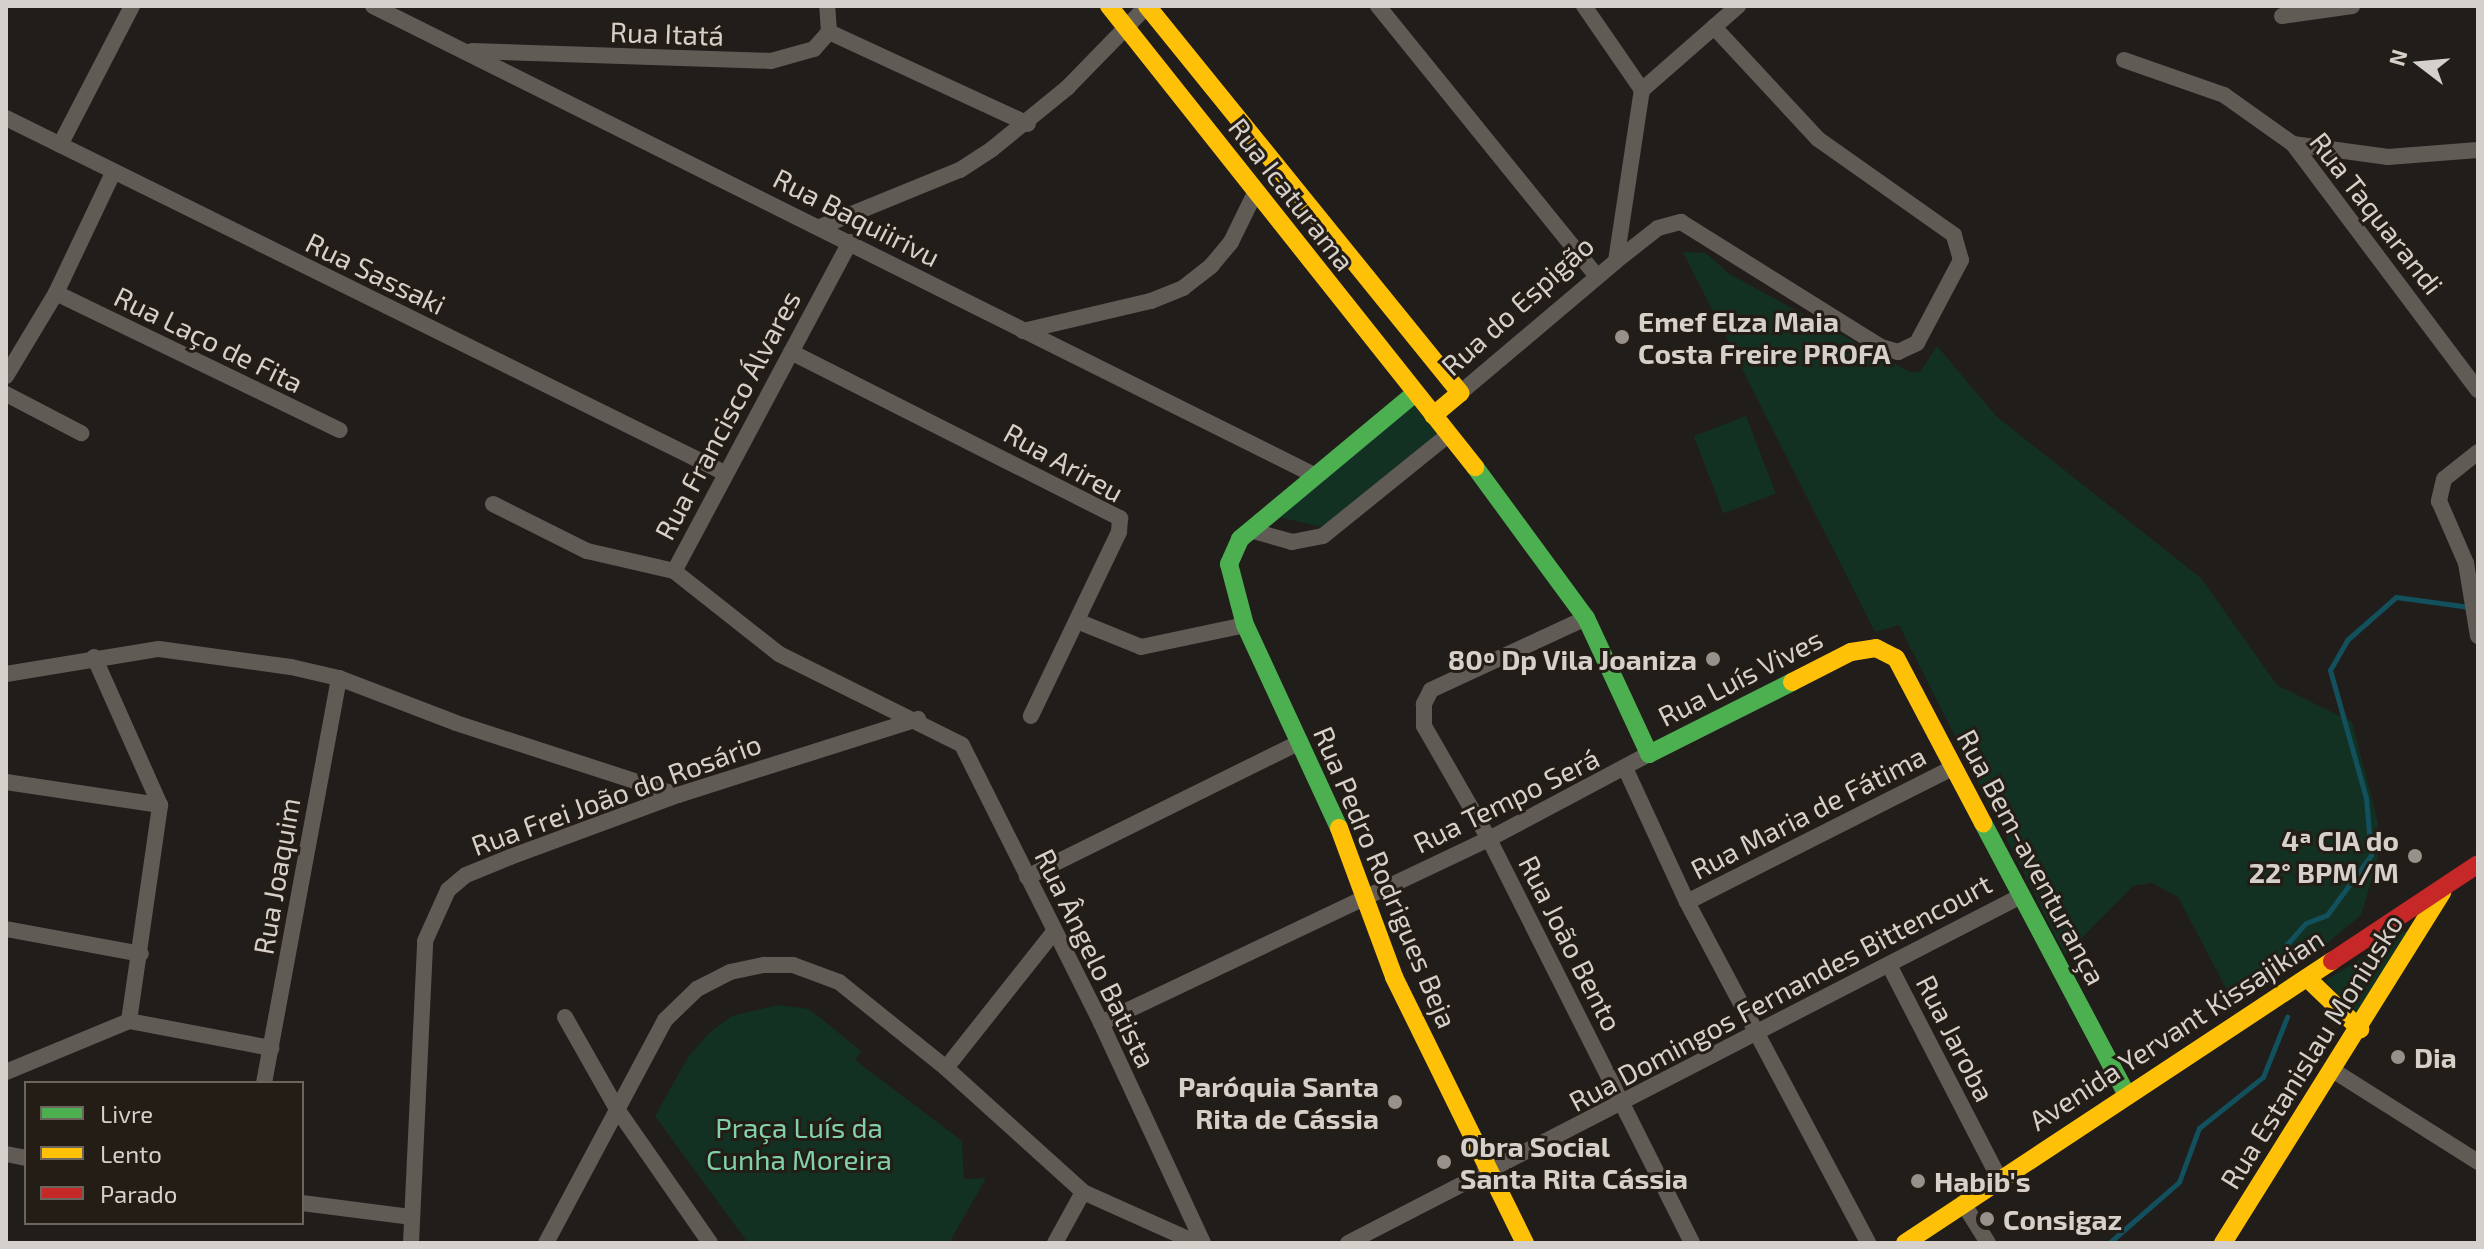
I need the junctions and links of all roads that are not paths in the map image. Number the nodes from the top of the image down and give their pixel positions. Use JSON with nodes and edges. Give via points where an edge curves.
{"nodes":[{"id":1,"x":132,"y":6,"type":"edge"},
{"id":2,"x":373,"y":6,"type":"edge"},
{"id":3,"x":827,"y":6,"type":"edge"},
{"id":4,"x":1109,"y":6,"type":"edge"},
{"id":5,"x":1147,"y":6,"type":"edge"},
{"id":6,"x":1378,"y":6,"type":"edge"},
{"id":7,"x":1584,"y":6,"type":"edge"},
{"id":8,"x":1738,"y":6,"type":"edge"},
{"id":9,"x":2352,"y":6,"type":"edge"},
{"id":10,"x":2282,"y":16,"type":"dead end"},
{"id":11,"x":1126,"y":26,"type":"junction"},
{"id":12,"x":1714,"y":27,"type":"junction"},
{"id":13,"x":829,"y":32,"type":"junction"},
{"id":14,"x":467,"y":51,"type":"junction"},
{"id":15,"x":2124,"y":60,"type":"dead end"},
{"id":16,"x":1642,"y":90,"type":"junction"},
{"id":17,"x":6,"y":118,"type":"edge"},
{"id":18,"x":1028,"y":124,"type":"junction"},
{"id":19,"x":2293,"y":144,"type":"junction"},
{"id":20,"x":60,"y":145,"type":"junction"},
{"id":21,"x":2478,"y":150,"type":"edge"},
{"id":22,"x":113,"y":173,"type":"junction"},
{"id":23,"x":1255,"y":193,"type":"junction"},
{"id":24,"x":820,"y":227,"type":"junction"},
{"id":25,"x":850,"y":242,"type":"junction"},
{"id":26,"x":1616,"y":261,"type":"junction"},
{"id":27,"x":1597,"y":276,"type":"junction"},
{"id":28,"x":56,"y":293,"type":"junction"},
{"id":29,"x":1023,"y":331,"type":"junction"},
{"id":30,"x":791,"y":352,"type":"junction"},
{"id":31,"x":6,"y":376,"type":"edge"},
{"id":32,"x":2478,"y":390,"type":"edge"},
{"id":33,"x":1460,"y":393,"type":"junction"},
{"id":34,"x":6,"y":394,"type":"edge"},
{"id":35,"x":1414,"y":394,"type":"junction"},
{"id":36,"x":1433,"y":416,"type":"junction"},
{"id":37,"x":340,"y":430,"type":"dead end"},
{"id":38,"x":81,"y":433,"type":"dead end"},
{"id":39,"x":1448,"y":435,"type":"junction"},
{"id":40,"x":2478,"y":452,"type":"edge"},
{"id":41,"x":725,"y":473,"type":"junction"},
{"id":42,"x":1316,"y":476,"type":"junction"},
{"id":43,"x":493,"y":504,"type":"dead end"},
{"id":44,"x":1250,"y":530,"type":"junction"},
{"id":45,"x":674,"y":571,"type":"junction"},
{"id":46,"x":2473,"y":593,"type":"edge"},
{"id":47,"x":1586,"y":618,"type":"junction"},
{"id":48,"x":1077,"y":621,"type":"junction"},
{"id":49,"x":1245,"y":625,"type":"junction"},
{"id":50,"x":2476,"y":629,"type":"edge"},
{"id":51,"x":1883,"y":649,"type":"joint"},
{"id":52,"x":94,"y":657,"type":"junction"},
{"id":53,"x":6,"y":674,"type":"edge"},
{"id":54,"x":339,"y":678,"type":"junction"},
{"id":55,"x":1031,"y":716,"type":"dead end"},
{"id":56,"x":918,"y":719,"type":"junction"},
{"id":57,"x":1300,"y":742,"type":"junction"},
{"id":58,"x":1649,"y":754,"type":"junction"},
{"id":59,"x":1952,"y":768,"type":"junction"},
{"id":60,"x":1626,"y":770,"type":"junction"},
{"id":61,"x":6,"y":782,"type":"edge"},
{"id":62,"x":678,"y":795,"type":"junction"},
{"id":63,"x":160,"y":805,"type":"junction"},
{"id":64,"x":1489,"y":839,"type":"junction"},
{"id":65,"x":2478,"y":864,"type":"edge"},
{"id":66,"x":1027,"y":877,"type":"junction"},
{"id":67,"x":2445,"y":887,"type":"junction"},
{"id":68,"x":2021,"y":896,"type":"junction"},
{"id":69,"x":1365,"y":897,"type":"junction"},
{"id":70,"x":1687,"y":902,"type":"junction"},
{"id":71,"x":6,"y":929,"type":"edge"},
{"id":72,"x":1053,"y":933,"type":"junction"},
{"id":73,"x":141,"y":954,"type":"junction"},
{"id":74,"x":1889,"y":965,"type":"junction"},
{"id":75,"x":2307,"y":978,"type":"junction"},
{"id":76,"x":565,"y":1017,"type":"dead end"},
{"id":77,"x":129,"y":1021,"type":"junction"},
{"id":78,"x":1101,"y":1023,"type":"junction"},
{"id":79,"x":2360,"y":1029,"type":"junction"},
{"id":80,"x":1754,"y":1031,"type":"junction"},
{"id":81,"x":271,"y":1048,"type":"junction"},
{"id":82,"x":946,"y":1068,"type":"junction"},
{"id":83,"x":2334,"y":1071,"type":"junction"},
{"id":84,"x":6,"y":1072,"type":"edge"},
{"id":85,"x":264,"y":1081,"type":"edge"},
{"id":86,"x":2127,"y":1095,"type":"junction"},
{"id":87,"x":1623,"y":1103,"type":"junction"},
{"id":88,"x":617,"y":1109,"type":"junction"},
{"id":89,"x":2478,"y":1162,"type":"edge"},
{"id":90,"x":1489,"y":1174,"type":"junction"},
{"id":91,"x":1999,"y":1178,"type":"junction"},
{"id":92,"x":1083,"y":1192,"type":"junction"},
{"id":93,"x":304,"y":1203,"type":"edge"},
{"id":94,"x":1963,"y":1203,"type":"junction"},
{"id":95,"x":412,"y":1217,"type":"junction"},
{"id":96,"x":1359,"y":1240,"type":"edge"},
{"id":97,"x":411,"y":1243,"type":"edge"},
{"id":98,"x":546,"y":1243,"type":"edge"},
{"id":99,"x":710,"y":1243,"type":"edge"},
{"id":100,"x":1055,"y":1243,"type":"edge"},
{"id":101,"x":1200,"y":1243,"type":"edge"},
{"id":102,"x":1525,"y":1243,"type":"edge"},
{"id":103,"x":1692,"y":1243,"type":"edge"},
{"id":104,"x":1868,"y":1243,"type":"edge"},
{"id":105,"x":1905,"y":1243,"type":"edge"},
{"id":106,"x":1988,"y":1243,"type":"edge"},
{"id":107,"x":2223,"y":1243,"type":"edge"}],
"edges":[{"from":1,"to":20,"type":"street"},
{"from":2,"to":14,"type":"street","name":"Rua Baquiirivu"},
{"from":3,"to":13,"type":"street"},
{"from":4,"to":11,"type":"street","name":"Rua Icaturama"},
{"from":5,"to":11,"type":"street"},
{"from":5,"to":33,"type":"street","name":"Rua Icaturama"},
{"from":6,"to":27,"type":"street"},
{"from":7,"to":16,"type":"street"},
{"from":8,"to":12,"type":"street"},
{"from":9,"to":10,"type":"street"},
{"from":11,"to":18,"type":"street"},
{"from":11,"to":23,"type":"street","name":"Rua Icaturama"},
{"from":12,"to":16,"type":"street"},
{"from":12,"to":26,"type":"street","via":[[1818,139],[1954,235],[1961,260],[1917,343],[1898,352],[1881,347],[1756,271],[1688,224],[1658,228]]},
{"from":13,"to":14,"type":"street","name":"Rua Itatá","via":[[814,49],[771,61]]},
{"from":13,"to":18,"type":"street"},
{"from":14,"to":24,"type":"street","name":"Rua Baquiirivu"},
{"from":15,"to":19,"type":"street","name":"Rua Taquarandi","via":[[2224,95]]},
{"from":16,"to":26,"type":"street","name":"Rua do Espigão"},
{"from":17,"to":20,"type":"street","name":"Rua Sassaki"},
{"from":18,"to":24,"type":"street","via":[[960,170]]},
{"from":19,"to":21,"type":"street","via":[[2388,157]]},
{"from":19,"to":32,"type":"street","name":"Rua Taquarandi"},
{"from":20,"to":22,"type":"street","name":"Rua Sassaki"},
{"from":22,"to":28,"type":"street"},
{"from":22,"to":41,"type":"street","name":"Rua Sassaki"},
{"from":23,"to":29,"type":"street","via":[[1231,242],[1183,288],[1151,301]]},
{"from":23,"to":35,"type":"street","name":"Rua Icaturama"},
{"from":24,"to":25,"type":"street","name":"Rua Baquiirivu"},
{"from":25,"to":29,"type":"street","name":"Rua Baquiirivu"},
{"from":25,"to":30,"type":"street","name":"Rua Francisco Álvares"},
{"from":26,"to":27,"type":"street","name":"Rua do Espigão"},
{"from":27,"to":33,"type":"street","name":"Rua do Espigão"},
{"from":28,"to":31,"type":"street"},
{"from":28,"to":37,"type":"street","name":"Rua Laço de Fita"},
{"from":29,"to":42,"type":"street","name":"Rua Baquiirivu"},
{"from":30,"to":41,"type":"street","name":"Rua Francisco Álvares"},
{"from":30,"to":48,"type":"street","name":"Rua Arireu","via":[[1115,513],[1119,532]]},
{"from":33,"to":36,"type":"street","name":"Rua do Espigão"},
{"from":34,"to":38,"type":"street"},
{"from":35,"to":36,"type":"street","name":"Rua Icaturama"},
{"from":35,"to":42,"type":"street"},
{"from":36,"to":39,"type":"street","name":"Rua Icaturama"},
{"from":39,"to":44,"type":"street","via":[[1323,536],[1292,542]]},
{"from":39,"to":47,"type":"street","name":"Rua Icaturama","via":[[1537,546]]},
{"from":40,"to":46,"type":"street","via":[[2444,479],[2440,509],[2466,563]]},
{"from":41,"to":45,"type":"street","name":"Rua Francisco Álvares"},
{"from":42,"to":44,"type":"street"},
{"from":43,"to":45,"type":"street","via":[[587,551]]},
{"from":44,"to":49,"type":"street","name":"Rua Pedro Rodrigues Beja","via":[[1230,555]]},
{"from":45,"to":56,"type":"street","name":"Rua Francisco Álvares","via":[[779,654]]},
{"from":46,"to":50,"type":"street"},
{"from":47,"to":58,"type":"street","name":"Rua Icaturama"},
{"from":47,"to":64,"type":"street","name":"Rua João Bento","via":[[1444,682],[1426,697],[1424,726],[1433,749]]},
{"from":48,"to":49,"type":"street","via":[[1141,647]]},
{"from":48,"to":55,"type":"street","name":"Rua Arireu"},
{"from":49,"to":57,"type":"street","name":"Rua Pedro Rodrigues Beja"},
{"from":51,"to":58,"type":"street","name":"Rua Luís Vives","via":[[1851,652]]},
{"from":51,"to":59,"type":"street","name":"Rua Bem-aventurança","via":[[1896,658]]},
{"from":52,"to":53,"type":"street"},
{"from":52,"to":54,"type":"street","via":[[159,649]]},
{"from":52,"to":63,"type":"street"},
{"from":54,"to":62,"type":"street","via":[[456,723]]},
{"from":54,"to":81,"type":"street","name":"Rua Joaquim"},
{"from":56,"to":62,"type":"street","name":"Rua Frei João do Rosário"},
{"from":56,"to":66,"type":"street","name":"Rua Ângelo Batista","via":[[962,745]]},
{"from":57,"to":66,"type":"street"},
{"from":57,"to":69,"type":"street","name":"Rua Pedro Rodrigues Beja"},
{"from":58,"to":60,"type":"street","name":"Rua Luís Vives"},
{"from":59,"to":68,"type":"street","name":"Rua Bem-aventurança"},
{"from":59,"to":70,"type":"street","name":"Rua Maria de Fátima"},
{"from":60,"to":64,"type":"street","name":"Rua Tempo Será"},
{"from":60,"to":70,"type":"street"},
{"from":61,"to":63,"type":"street"},
{"from":62,"to":95,"type":"street","name":"Rua Frei João do Rosário","via":[[495,863],[448,890],[425,941]]},
{"from":63,"to":73,"type":"street"},
{"from":64,"to":69,"type":"street","name":"Rua Tempo Será"},
{"from":64,"to":87,"type":"street","name":"Rua João Bento"},
{"from":65,"to":67,"type":"street","name":"Avenida Yervant Kissajikian"},
{"from":66,"to":72,"type":"street","name":"Rua Ângelo Batista"},
{"from":67,"to":75,"type":"street","name":"Avenida Yervant Kissajikian"},
{"from":67,"to":79,"type":"street","name":"Rua Estanislau Moniusko"},
{"from":68,"to":74,"type":"street","name":"Rua Domingos Fernandes Bittencourt"},
{"from":68,"to":86,"type":"street","name":"Rua Bem-aventurança"},
{"from":69,"to":78,"type":"street","name":"Rua Tempo Será"},
{"from":69,"to":90,"type":"street","name":"Rua Pedro Rodrigues Beja","via":[[1394,977]]},
{"from":70,"to":80,"type":"street"},
{"from":71,"to":73,"type":"street"},
{"from":72,"to":78,"type":"street","name":"Rua Ângelo Batista"},
{"from":72,"to":82,"type":"street"},
{"from":73,"to":77,"type":"street"},
{"from":74,"to":80,"type":"street","name":"Rua Domingos Fernandes Bittencourt"},
{"from":74,"to":91,"type":"street","name":"Rua Jaroba"},
{"from":75,"to":79,"type":"street"},
{"from":75,"to":86,"type":"street","name":"Avenida Yervant Kissajikian"},
{"from":76,"to":88,"type":"street"},
{"from":77,"to":81,"type":"street"},
{"from":77,"to":84,"type":"street"},
{"from":78,"to":101,"type":"street","name":"Rua Ângelo Batista"},
{"from":79,"to":83,"type":"street","name":"Rua Estanislau Moniusko"},
{"from":80,"to":87,"type":"street","name":"Rua Domingos Fernandes Bittencourt"},
{"from":80,"to":104,"type":"street"},
{"from":81,"to":85,"type":"street","name":"Rua Joaquim"},
{"from":82,"to":88,"type":"street","via":[[839,982],[793,965],[764,965],[730,972],[697,989],[665,1020]]},
{"from":82,"to":92,"type":"street"},
{"from":83,"to":89,"type":"street"},
{"from":83,"to":107,"type":"street","name":"Rua Estanislau Moniusko"},
{"from":86,"to":91,"type":"street","name":"Avenida Yervant Kissajikian"},
{"from":87,"to":90,"type":"street","name":"Rua Domingos Fernandes Bittencourt"},
{"from":87,"to":103,"type":"street","name":"Rua João Bento"},
{"from":88,"to":98,"type":"street"},
{"from":88,"to":99,"type":"street"},
{"from":90,"to":96,"type":"street","name":"Rua Domingos Fernandes Bittencourt"},
{"from":90,"to":102,"type":"street","name":"Rua Pedro Rodrigues Beja"},
{"from":91,"to":94,"type":"street","name":"Avenida Yervant Kissajikian"},
{"from":92,"to":100,"type":"street"},
{"from":92,"to":101,"type":"street"},
{"from":93,"to":95,"type":"street"},
{"from":94,"to":105,"type":"street","name":"Avenida Yervant Kissajikian"},
{"from":94,"to":106,"type":"street"},
{"from":95,"to":97,"type":"street","name":"Rua Frei João do Rosário"}]}
